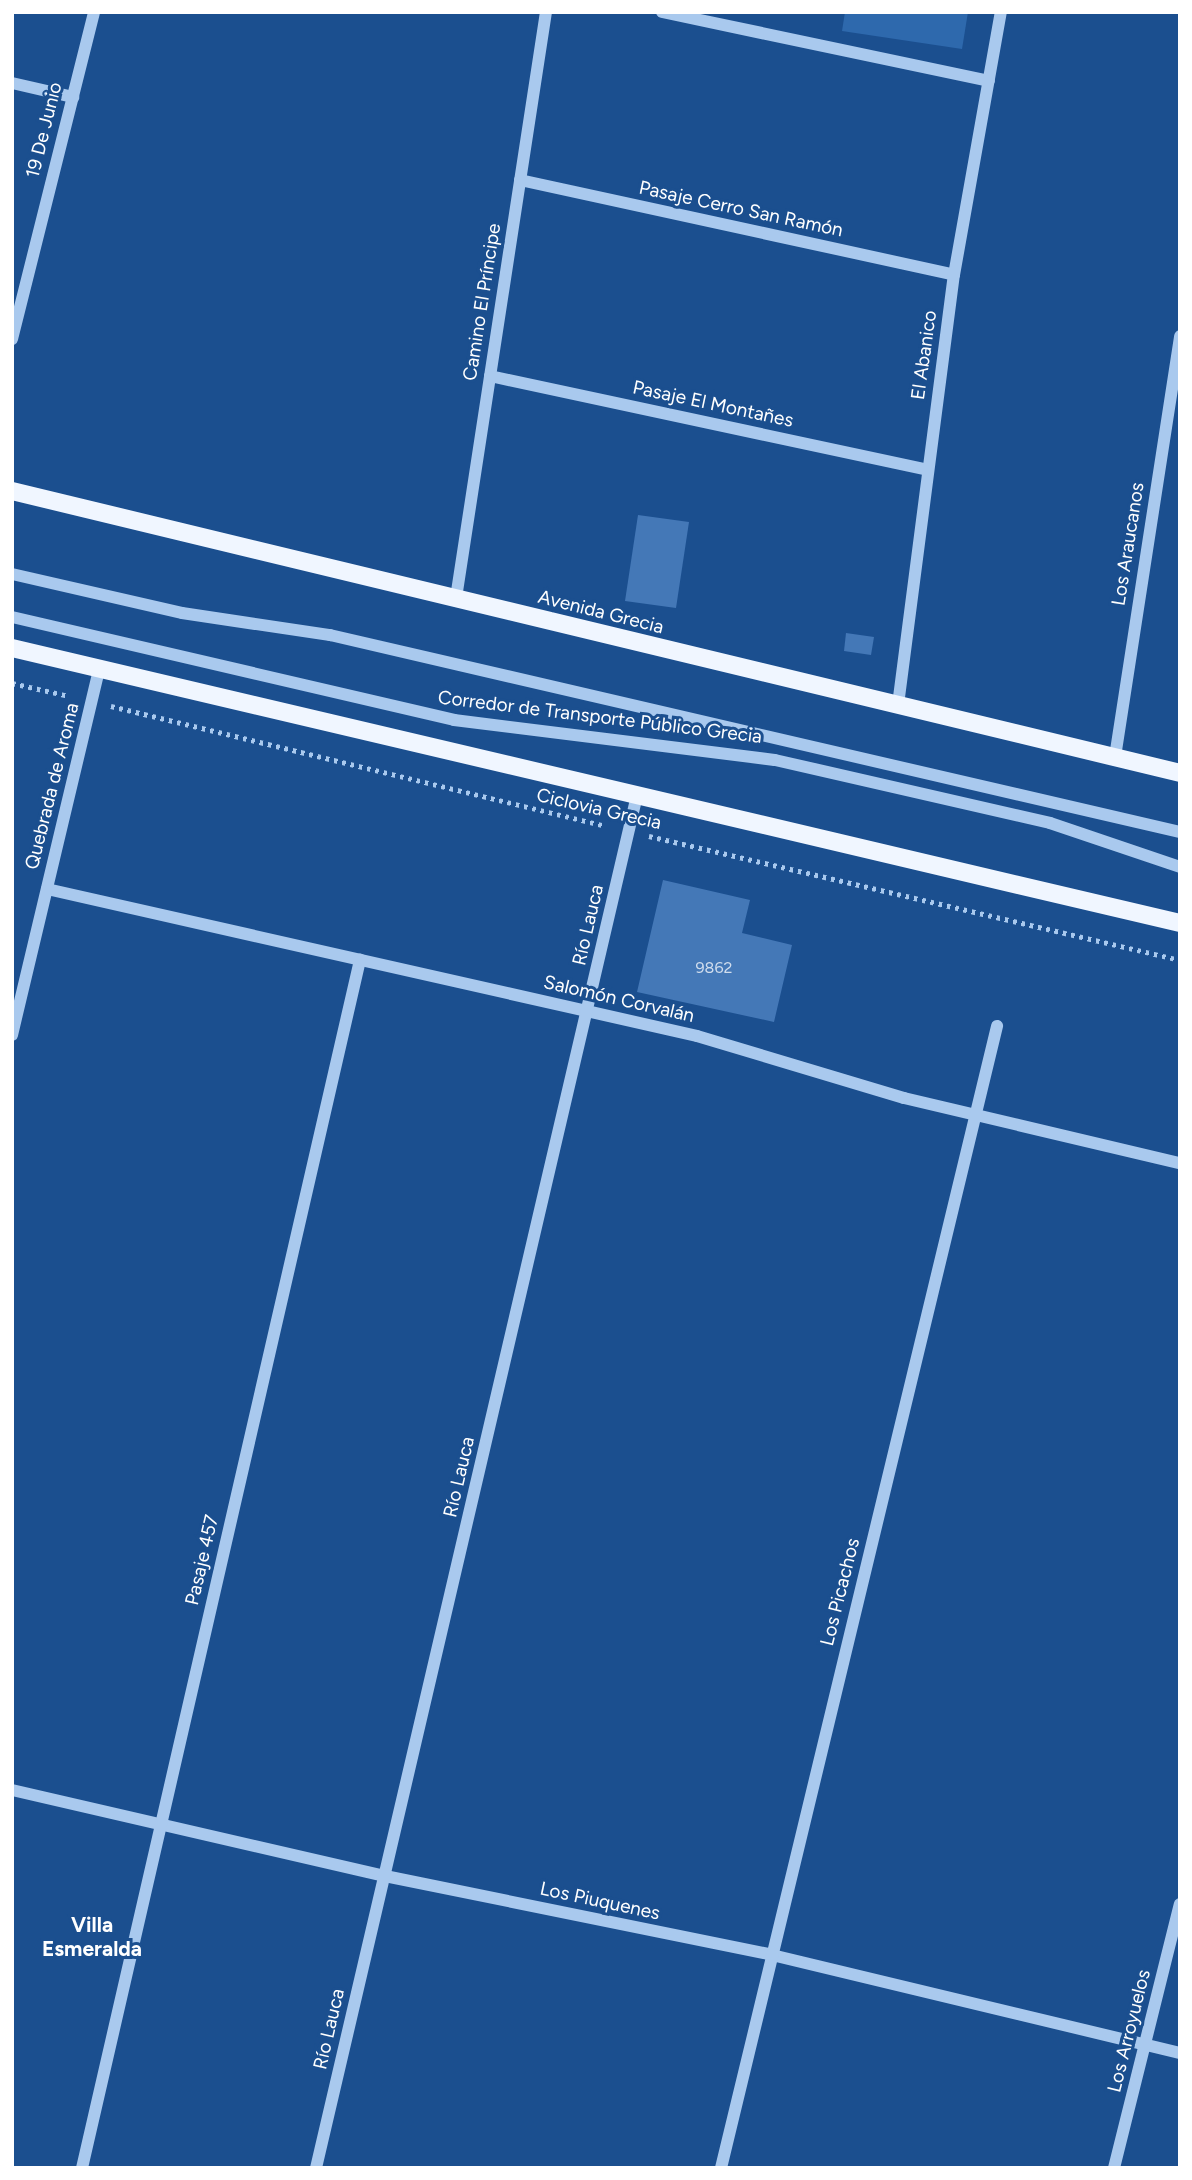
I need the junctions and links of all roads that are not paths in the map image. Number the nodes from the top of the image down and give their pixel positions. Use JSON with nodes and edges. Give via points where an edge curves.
{"nodes":[{"id":1,"x":94,"y":12,"type":"edge"},
{"id":2,"x":546,"y":12,"type":"edge"},
{"id":3,"x":662,"y":12,"type":"edge"},
{"id":4,"x":1001,"y":12,"type":"edge"},
{"id":5,"x":989,"y":81,"type":"junction"},
{"id":6,"x":12,"y":83,"type":"edge"},
{"id":7,"x":73,"y":97,"type":"junction"},
{"id":8,"x":520,"y":180,"type":"junction"},
{"id":9,"x":954,"y":275,"type":"junction"},
{"id":10,"x":17,"y":296,"type":"edge"},
{"id":11,"x":1180,"y":336,"type":"edge"},
{"id":12,"x":12,"y":339,"type":"edge"},
{"id":13,"x":490,"y":376,"type":"junction"},
{"id":14,"x":928,"y":470,"type":"junction"},
{"id":15,"x":12,"y":491,"type":"edge"},
{"id":16,"x":12,"y":575,"type":"edge"},
{"id":17,"x":456,"y":598,"type":"junction"},
{"id":18,"x":12,"y":617,"type":"edge"},
{"id":19,"x":12,"y":648,"type":"edge"},
{"id":20,"x":99,"y":669,"type":"junction"},
{"id":21,"x":898,"y":705,"type":"junction"},
{"id":22,"x":1115,"y":757,"type":"junction"},
{"id":23,"x":1180,"y":773,"type":"edge"},
{"id":24,"x":637,"y":795,"type":"junction"},
{"id":25,"x":1180,"y":832,"type":"edge"},
{"id":26,"x":1180,"y":867,"type":"edge"},
{"id":27,"x":47,"y":889,"type":"junction"},
{"id":28,"x":1180,"y":923,"type":"edge"},
{"id":29,"x":360,"y":961,"type":"junction"},
{"id":30,"x":588,"y":1012,"type":"junction"},
{"id":31,"x":997,"y":1026,"type":"dead end"},
{"id":32,"x":12,"y":1035,"type":"edge"},
{"id":33,"x":976,"y":1114,"type":"junction"},
{"id":34,"x":1180,"y":1163,"type":"edge"},
{"id":35,"x":12,"y":1790,"type":"edge"},
{"id":36,"x":161,"y":1824,"type":"junction"},
{"id":37,"x":385,"y":1876,"type":"junction"},
{"id":38,"x":1180,"y":1904,"type":"edge"},
{"id":39,"x":772,"y":1955,"type":"junction"},
{"id":40,"x":1146,"y":2045,"type":"junction"},
{"id":41,"x":1180,"y":2053,"type":"edge"},
{"id":42,"x":82,"y":2168,"type":"edge"},
{"id":43,"x":316,"y":2168,"type":"edge"},
{"id":44,"x":721,"y":2168,"type":"edge"},
{"id":45,"x":1114,"y":2168,"type":"edge"}],
"edges":[{"from":1,"to":7,"type":"street","name":"19 De Junio"},
{"from":2,"to":8,"type":"street","name":"Camino El Príncipe"},
{"from":3,"to":5,"type":"street"},
{"from":4,"to":5,"type":"street","name":"El Abanico"},
{"from":5,"to":9,"type":"street","name":"El Abanico"},
{"from":6,"to":7,"type":"street"},
{"from":7,"to":10,"type":"street","name":"19 De Junio"},
{"from":8,"to":9,"type":"street","name":"Pasaje Cerro San Ramón"},
{"from":8,"to":13,"type":"street","name":"Camino El Príncipe"},
{"from":9,"to":14,"type":"street","name":"El Abanico"},
{"from":10,"to":12,"type":"street","name":"19 De Junio"},
{"from":11,"to":22,"type":"street","name":"Los Araucanos"},
{"from":13,"to":14,"type":"street","name":"Pasaje El Montañes"},
{"from":13,"to":17,"type":"street","name":"Camino El Príncipe"},
{"from":14,"to":21,"type":"street","name":"El Abanico"},
{"from":15,"to":17,"type":"main road","name":"Avenida Grecia"},
{"from":16,"to":25,"type":"street","name":"Corredor de Transporte Público Grecia","via":[[182,614],[330,635]]},
{"from":17,"to":21,"type":"main road","name":"Avenida Grecia"},
{"from":18,"to":26,"type":"street","name":"Corredor de Transporte Público Grecia","via":[[454,720],[775,760],[1050,823]]},
{"from":19,"to":20,"type":"main road"},
{"from":20,"to":24,"type":"main road"},
{"from":20,"to":27,"type":"street","name":"Quebrada de Aroma"},
{"from":21,"to":22,"type":"main road","name":"Avenida Grecia"},
{"from":22,"to":23,"type":"main road","name":"Avenida Grecia"},
{"from":24,"to":28,"type":"main road"},
{"from":24,"to":30,"type":"street","name":"Río Lauca"},
{"from":27,"to":29,"type":"street","name":"Salomón Corvalán"},
{"from":27,"to":32,"type":"street","name":"Quebrada de Aroma"},
{"from":29,"to":30,"type":"street","name":"Salomón Corvalán"},
{"from":29,"to":36,"type":"street","name":"Pasaje 457"},
{"from":30,"to":33,"type":"street","name":"Salomón Corvalán","via":[[696,1036],[904,1098]]},
{"from":30,"to":37,"type":"street","name":"Río Lauca"},
{"from":31,"to":33,"type":"street","name":"Los Picachos"},
{"from":33,"to":34,"type":"street","name":"Salomón Corvalán"},
{"from":33,"to":39,"type":"street","name":"Los Picachos"},
{"from":35,"to":36,"type":"street","name":"Los Piuquenes"},
{"from":36,"to":37,"type":"street","name":"Los Piuquenes"},
{"from":36,"to":42,"type":"street","name":"Pasaje 457"},
{"from":37,"to":39,"type":"street","name":"Los Piuquenes"},
{"from":37,"to":43,"type":"street","name":"Río Lauca"},
{"from":38,"to":40,"type":"street","name":"Los Arroyuelos"},
{"from":39,"to":40,"type":"street","name":"Los Piuquenes"},
{"from":39,"to":44,"type":"street","name":"Los Picachos"},
{"from":40,"to":41,"type":"street","name":"Los Piuquenes"},
{"from":40,"to":45,"type":"street","name":"Los Arroyuelos"}]}
